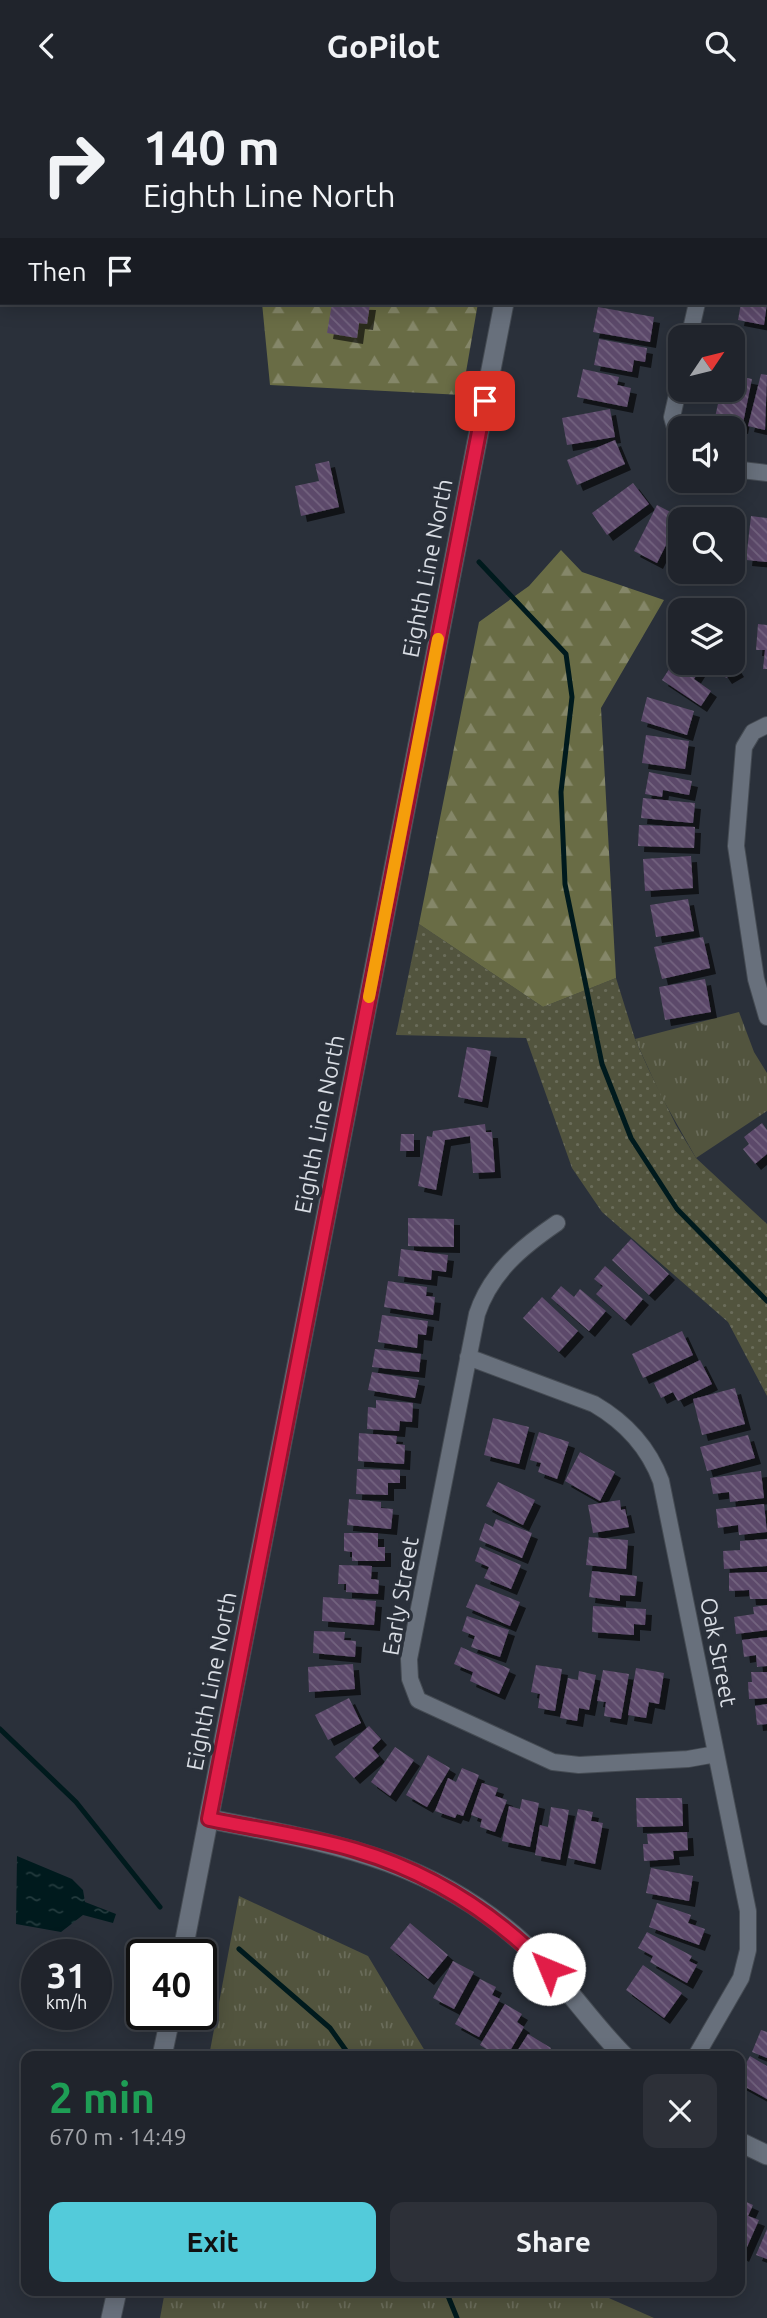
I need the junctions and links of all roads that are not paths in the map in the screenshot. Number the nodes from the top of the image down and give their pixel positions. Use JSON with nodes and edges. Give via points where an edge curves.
{"nodes":[{"id":1,"x":504,"y":305,"type":"edge"},
{"id":2,"x":697,"y":305,"type":"edge"},
{"id":3,"x":692,"y":325,"type":"edge"},
{"id":4,"x":745,"y":470,"type":"edge"},
{"id":5,"x":767,"y":473,"type":"edge"},
{"id":6,"x":767,"y":725,"type":"edge"},
{"id":7,"x":767,"y":1017,"type":"edge"},
{"id":8,"x":557,"y":1223,"type":"dead end"},
{"id":9,"x":468,"y":1357,"type":"junction"},
{"id":10,"x":716,"y":1754,"type":"junction"},
{"id":11,"x":209,"y":1819,"type":"junction"},
{"id":12,"x":185,"y":1939,"type":"edge"},
{"id":13,"x":167,"y":2030,"type":"edge"},
{"id":14,"x":163,"y":2051,"type":"edge"},
{"id":15,"x":620,"y":2051,"type":"edge"},
{"id":16,"x":699,"y":2051,"type":"edge"},
{"id":17,"x":745,"y":2144,"type":"edge"},
{"id":18,"x":767,"y":2155,"type":"edge"},
{"id":19,"x":116,"y":2296,"type":"edge"},
{"id":20,"x":111,"y":2318,"type":"edge"}],
"edges":[{"from":1,"to":11,"type":"street","name":"Eighth Line North"},
{"from":2,"to":3,"type":"street"},
{"from":4,"to":5,"type":"street"},
{"from":6,"to":7,"type":"street","via":[[753,731],[744,747],[736,846],[756,979]]},
{"from":8,"to":9,"type":"street","name":"Early Street","via":[[515,1255],[491,1283],[477,1314]]},
{"from":9,"to":10,"type":"street","name":"Oak Street","via":[[594,1404],[645,1448],[658,1472],[669,1512]]},
{"from":9,"to":10,"type":"street","name":"Early Street","via":[[409,1659],[418,1700],[553,1762],[590,1765]]},
{"from":10,"to":16,"type":"street","name":"Oak Street","via":[[748,1911],[748,1950],[741,1978]]},
{"from":11,"to":12,"type":"street","name":"Eighth Line North"},
{"from":11,"to":15,"type":"street","via":[[356,1850],[447,1889],[526,1946]]},
{"from":13,"to":14,"type":"street"},
{"from":17,"to":18,"type":"street"},
{"from":19,"to":20,"type":"street"}]}
